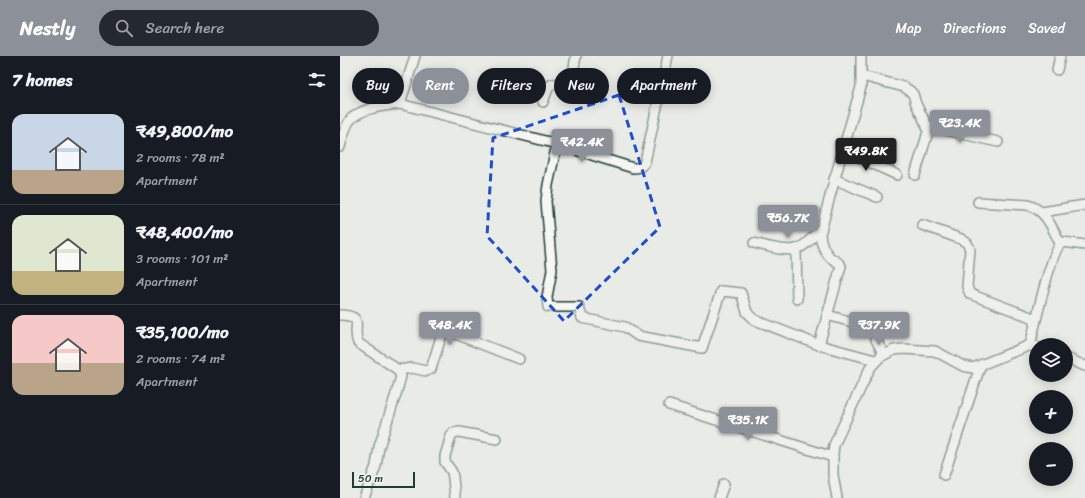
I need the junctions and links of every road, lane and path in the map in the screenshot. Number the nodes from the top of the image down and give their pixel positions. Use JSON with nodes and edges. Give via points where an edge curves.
{"nodes":[{"id":1,"x":415,"y":56,"type":"edge"},
{"id":2,"x":576,"y":56,"type":"edge"},
{"id":3,"x":668,"y":56,"type":"edge"},
{"id":4,"x":861,"y":56,"type":"edge"},
{"id":5,"x":1060,"y":56,"type":"edge"},
{"id":6,"x":1057,"y":70,"type":"dead end"},
{"id":7,"x":862,"y":76,"type":"junction"},
{"id":8,"x":404,"y":91,"type":"edge"},
{"id":9,"x":546,"y":95,"type":"edge"},
{"id":10,"x":400,"y":104,"type":"joint"},
{"id":11,"x":927,"y":126,"type":"junction"},
{"id":12,"x":998,"y":142,"type":"dead end"},
{"id":13,"x":557,"y":144,"type":"junction"},
{"id":14,"x":340,"y":147,"type":"edge"},
{"id":15,"x":843,"y":150,"type":"junction"},
{"id":16,"x":897,"y":175,"type":"dead end"},
{"id":17,"x":914,"y":175,"type":"dead end"},
{"id":18,"x":834,"y":179,"type":"junction"},
{"id":19,"x":877,"y":197,"type":"dead end"},
{"id":20,"x":978,"y":202,"type":"dead end"},
{"id":21,"x":1085,"y":205,"type":"edge"},
{"id":22,"x":1042,"y":212,"type":"junction"},
{"id":23,"x":922,"y":225,"type":"dead end"},
{"id":24,"x":820,"y":229,"type":"junction"},
{"id":25,"x":754,"y":243,"type":"dead end"},
{"id":26,"x":1060,"y":243,"type":"junction"},
{"id":27,"x":1085,"y":244,"type":"edge"},
{"id":28,"x":796,"y":249,"type":"junction"},
{"id":29,"x":797,"y":299,"type":"dead end"},
{"id":30,"x":340,"y":315,"type":"edge"},
{"id":31,"x":828,"y":315,"type":"junction"},
{"id":32,"x":1036,"y":320,"type":"junction"},
{"id":33,"x":1034,"y":338,"type":"edge"},
{"id":34,"x":819,"y":345,"type":"junction"},
{"id":35,"x":1029,"y":348,"type":"edge"},
{"id":36,"x":884,"y":355,"type":"junction"},
{"id":37,"x":519,"y":359,"type":"dead end"},
{"id":38,"x":876,"y":360,"type":"junction"},
{"id":39,"x":1073,"y":361,"type":"edge"},
{"id":40,"x":1085,"y":366,"type":"edge"},
{"id":41,"x":980,"y":367,"type":"junction"},
{"id":42,"x":398,"y":370,"type":"junction"},
{"id":43,"x":669,"y":405,"type":"dead end"},
{"id":44,"x":497,"y":439,"type":"dead end"},
{"id":45,"x":833,"y":457,"type":"junction"},
{"id":46,"x":944,"y":475,"type":"dead end"},
{"id":47,"x":724,"y":484,"type":"dead end"},
{"id":48,"x":364,"y":498,"type":"edge"},
{"id":49,"x":454,"y":498,"type":"edge"},
{"id":50,"x":720,"y":498,"type":"edge"},
{"id":51,"x":837,"y":498,"type":"edge"}],
"edges":[{"from":1,"to":8,"type":"street"},
{"from":2,"to":9,"type":"street","via":[[569,83],[552,84]]},
{"from":3,"to":13,"type":"street","via":[[643,166],[633,168]]},
{"from":4,"to":7,"type":"street"},
{"from":5,"to":6,"type":"street"},
{"from":7,"to":11,"type":"street","via":[[904,87],[910,91]]},
{"from":7,"to":15,"type":"street"},
{"from":10,"to":13,"type":"street"},
{"from":10,"to":14,"type":"street","via":[[371,108],[352,118]]},
{"from":11,"to":12,"type":"street"},
{"from":11,"to":17,"type":"street","via":[[927,139]]},
{"from":13,"to":34,"type":"street","via":[[546,201],[552,270],[547,297],[548,307],[579,307],[582,318],[625,326],[638,336],[702,348],[721,291],[741,294],[747,312],[756,320]]},
{"from":15,"to":16,"type":"street"},
{"from":15,"to":18,"type":"street"},
{"from":18,"to":19,"type":"street"},
{"from":18,"to":24,"type":"street"},
{"from":20,"to":22,"type":"street","via":[[1028,205]]},
{"from":21,"to":22,"type":"street"},
{"from":22,"to":26,"type":"street"},
{"from":23,"to":32,"type":"street","via":[[967,243],[970,249],[967,288],[970,294]]},
{"from":24,"to":28,"type":"street"},
{"from":24,"to":31,"type":"street","via":[[820,238],[827,254],[841,266]]},
{"from":25,"to":28,"type":"street","via":[[786,250]]},
{"from":26,"to":27,"type":"street"},
{"from":26,"to":32,"type":"street","via":[[1048,273]]},
{"from":28,"to":29,"type":"street"},
{"from":30,"to":42,"type":"street","via":[[352,315],[356,322],[358,343]]},
{"from":31,"to":34,"type":"street"},
{"from":31,"to":36,"type":"street","via":[[869,328]]},
{"from":32,"to":33,"type":"street"},
{"from":34,"to":38,"type":"street"},
{"from":35,"to":41,"type":"street"},
{"from":36,"to":38,"type":"street"},
{"from":36,"to":41,"type":"street","via":[[904,349],[935,351],[968,367]]},
{"from":37,"to":42,"type":"street","via":[[446,332],[443,333],[431,368],[426,371],[412,368]]},
{"from":38,"to":45,"type":"street","via":[[834,445]]},
{"from":39,"to":40,"type":"street"},
{"from":41,"to":46,"type":"street"},
{"from":42,"to":48,"type":"street","via":[[400,383]]},
{"from":43,"to":45,"type":"street"},
{"from":44,"to":49,"type":"street","via":[[453,433],[444,456],[452,472]]},
{"from":45,"to":51,"type":"street"},
{"from":47,"to":50,"type":"street"}]}
